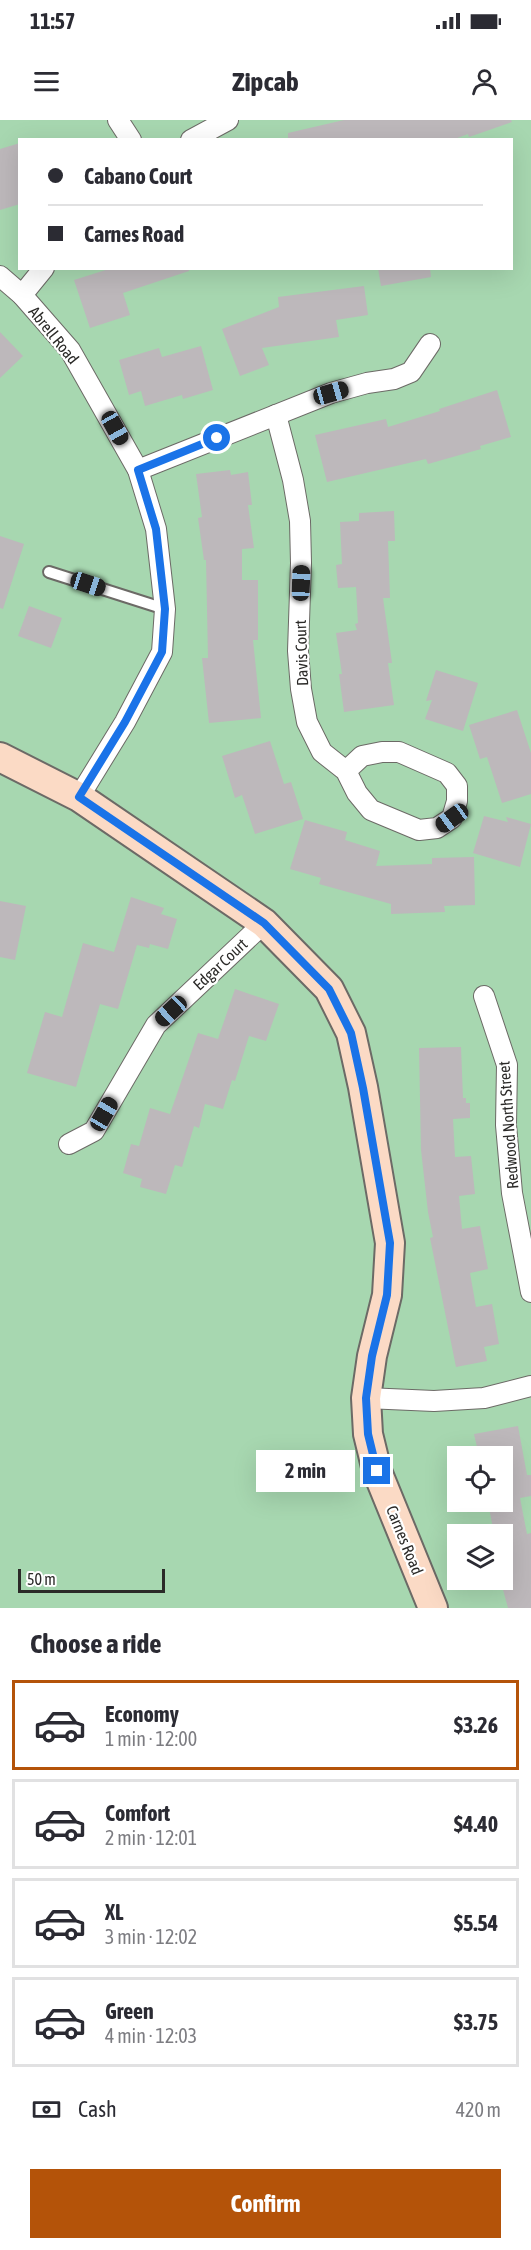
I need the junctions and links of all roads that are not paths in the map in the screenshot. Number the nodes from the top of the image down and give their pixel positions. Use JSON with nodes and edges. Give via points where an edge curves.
{"nodes":[{"id":1,"x":118,"y":120,"type":"edge"},
{"id":2,"x":228,"y":120,"type":"edge"},
{"id":3,"x":130,"y":138,"type":"edge"},
{"id":4,"x":195,"y":138,"type":"edge"},
{"id":5,"x":42,"y":270,"type":"edge"},
{"id":6,"x":0,"y":276,"type":"edge"},
{"id":7,"x":22,"y":295,"type":"junction"},
{"id":8,"x":430,"y":344,"type":"dead end"},
{"id":9,"x":276,"y":415,"type":"junction"},
{"id":10,"x":138,"y":470,"type":"junction"},
{"id":11,"x":50,"y":572,"type":"dead end"},
{"id":12,"x":165,"y":609,"type":"junction"},
{"id":13,"x":0,"y":757,"type":"edge"},
{"id":14,"x":346,"y":771,"type":"junction"},
{"id":15,"x":79,"y":797,"type":"junction"},
{"id":16,"x":264,"y":923,"type":"junction"},
{"id":17,"x":484,"y":996,"type":"dead end"},
{"id":18,"x":69,"y":1144,"type":"dead end"},
{"id":19,"x":531,"y":1292,"type":"edge"},
{"id":20,"x":531,"y":1386,"type":"edge"},
{"id":21,"x":366,"y":1398,"type":"junction"},
{"id":22,"x":433,"y":1608,"type":"edge"}],
"edges":[{"from":1,"to":3,"type":"street"},
{"from":2,"to":4,"type":"street"},
{"from":5,"to":7,"type":"street"},
{"from":6,"to":7,"type":"street","name":"Abrell Road"},
{"from":7,"to":10,"type":"street","name":"Abrell Road","via":[[70,350]]},
{"from":8,"to":9,"type":"street","via":[[411,372],[331,393]]},
{"from":9,"to":10,"type":"street"},
{"from":9,"to":14,"type":"street","name":"Davis Court","via":[[300,521],[298,651],[307,722],[322,753]]},
{"from":10,"to":12,"type":"street","name":"Abrell Road","via":[[156,529]]},
{"from":11,"to":12,"type":"lane"},
{"from":12,"to":15,"type":"street","name":"Abrell Road","via":[[162,652]]},
{"from":13,"to":15,"type":"street","name":"Carnes Road"},
{"from":14,"to":14,"type":"street","name":"Davis Court","via":[[371,810],[420,830],[437,828],[452,818],[457,786],[447,773],[399,753],[362,756]]},
{"from":15,"to":16,"type":"street","name":"Carnes Road"},
{"from":16,"to":18,"type":"street","name":"Edgar Court","via":[[156,1025],[94,1131]]},
{"from":16,"to":21,"type":"street","name":"Carnes Road","via":[[329,989],[351,1033],[363,1088],[390,1243],[387,1295]]},
{"from":17,"to":19,"type":"street","name":"Redwood North Street","via":[[507,1065],[506,1125],[512,1193]]},
{"from":20,"to":21,"type":"street","via":[[474,1398],[434,1401]]},
{"from":21,"to":22,"type":"street","name":"Carnes Road","via":[[368,1434],[377,1471]]}]}
